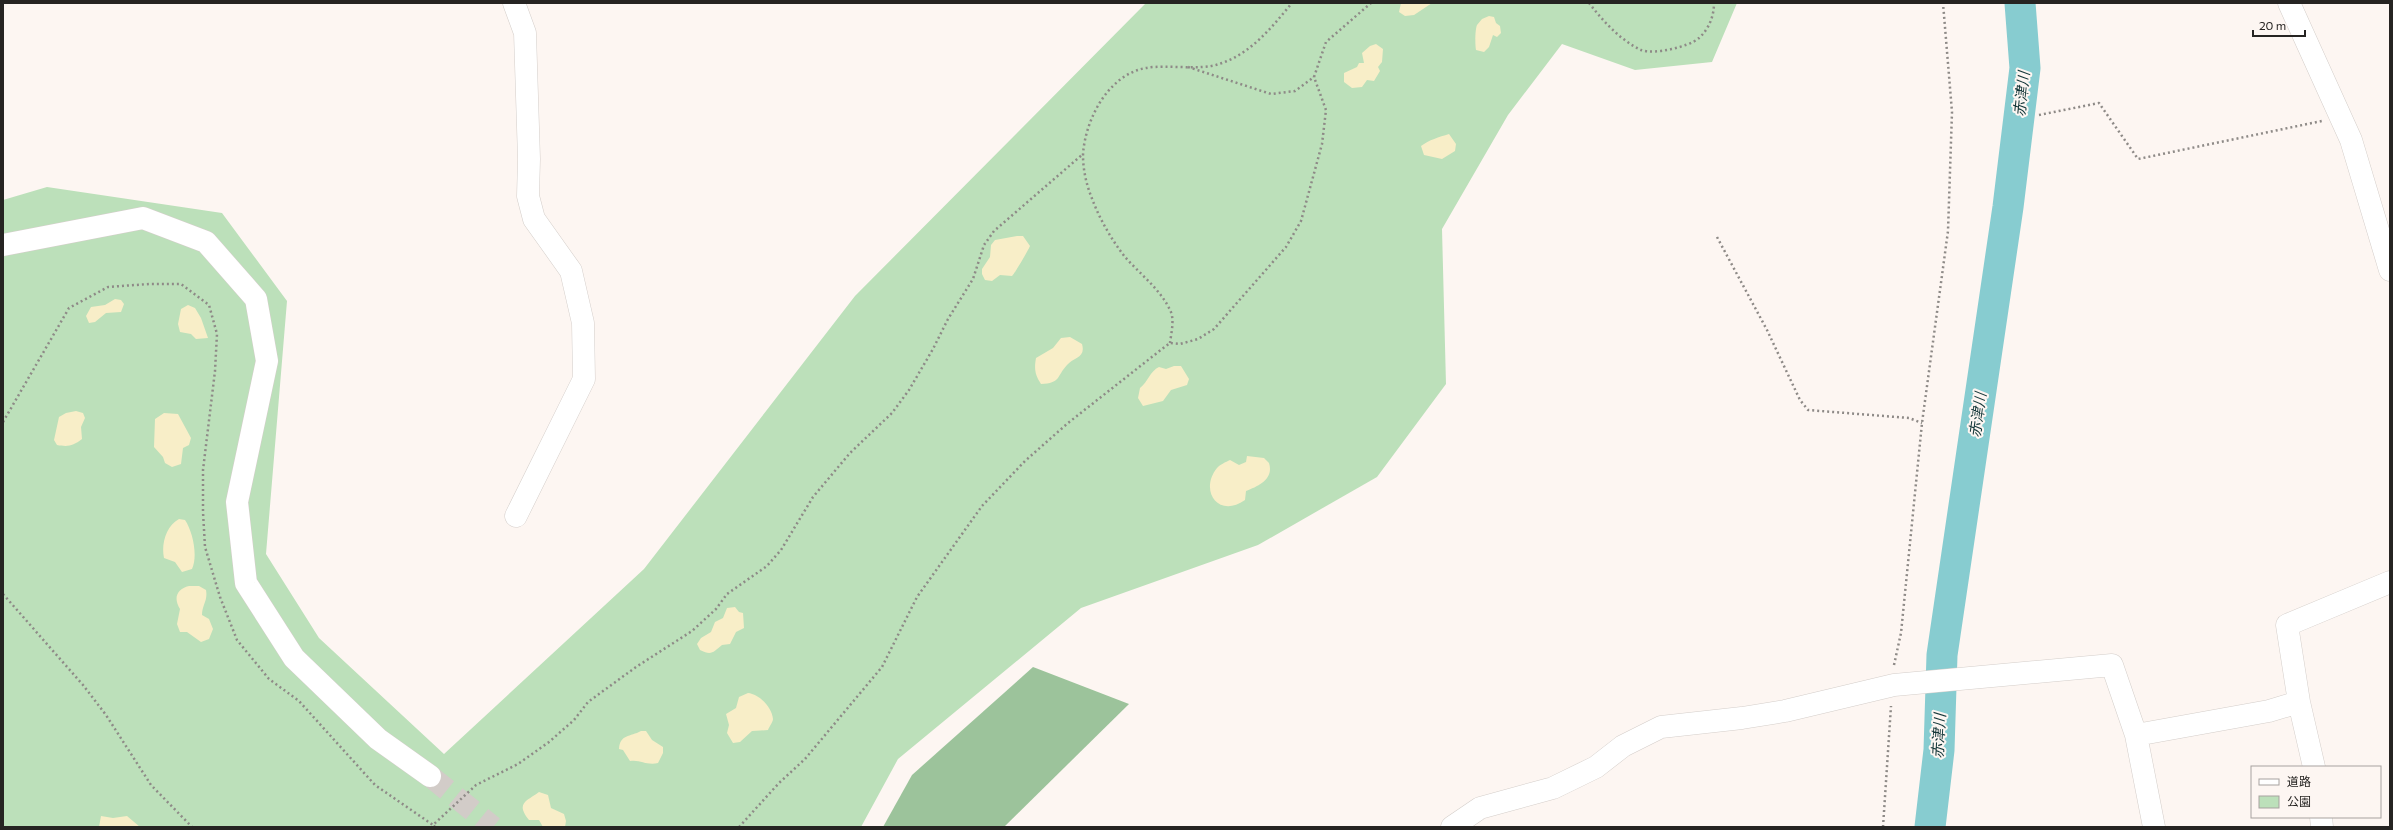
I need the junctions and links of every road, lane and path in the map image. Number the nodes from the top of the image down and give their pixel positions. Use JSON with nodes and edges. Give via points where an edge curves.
{"nodes":[{"id":1,"x":514,"y":3,"type":"edge"},
{"id":2,"x":1292,"y":3,"type":"edge"},
{"id":3,"x":1371,"y":3,"type":"edge"},
{"id":4,"x":1589,"y":3,"type":"edge"},
{"id":5,"x":1714,"y":3,"type":"edge"},
{"id":6,"x":1943,"y":3,"type":"edge"},
{"id":7,"x":2289,"y":3,"type":"edge"},
{"id":8,"x":1187,"y":66,"type":"junction"},
{"id":9,"x":1314,"y":77,"type":"junction"},
{"id":10,"x":2039,"y":115,"type":"dead end"},
{"id":11,"x":2342,"y":117,"type":"junction"},
{"id":12,"x":1083,"y":154,"type":"junction"},
{"id":13,"x":2383,"y":225,"type":"edge"},
{"id":14,"x":1717,"y":237,"type":"dead end"},
{"id":15,"x":3,"y":245,"type":"edge"},
{"id":16,"x":2390,"y":270,"type":"edge"},
{"id":17,"x":1170,"y":343,"type":"junction"},
{"id":18,"x":3,"y":422,"type":"edge"},
{"id":19,"x":1922,"y":424,"type":"junction"},
{"id":20,"x":516,"y":516,"type":"dead end"},
{"id":21,"x":2390,"y":582,"type":"edge"},
{"id":22,"x":3,"y":594,"type":"edge"},
{"id":23,"x":1892,"y":685,"type":"junction"},
{"id":24,"x":2299,"y":702,"type":"junction"},
{"id":25,"x":2136,"y":735,"type":"junction"},
{"id":26,"x":2314,"y":766,"type":"edge"},
{"id":27,"x":430,"y":776,"type":"tunnel mouth"},
{"id":28,"x":434,"y":826,"type":"edge"},
{"id":29,"x":192,"y":827,"type":"edge"},
{"id":30,"x":739,"y":827,"type":"edge"},
{"id":31,"x":1452,"y":827,"type":"edge"},
{"id":32,"x":1883,"y":827,"type":"edge"},
{"id":33,"x":2154,"y":827,"type":"edge"}],
"edges":[{"from":1,"to":20,"type":"street","via":[[525,33],[528,196],[534,219],[571,271],[583,322],[584,378]]},
{"from":2,"to":8,"type":"path","via":[[1264,37],[1240,54],[1218,65]]},
{"from":3,"to":9,"type":"path","via":[[1326,42]]},
{"from":4,"to":5,"type":"path","via":[[1614,31],[1642,50],[1666,52],[1698,39],[1714,17]]},
{"from":6,"to":19,"type":"path","via":[[1952,112],[1948,231]]},
{"from":7,"to":11,"type":"street"},
{"from":8,"to":9,"type":"path","via":[[1271,94],[1295,91]]},
{"from":8,"to":12,"type":"path","via":[[1146,68],[1122,76],[1106,94],[1090,126]]},
{"from":9,"to":17,"type":"path","via":[[1326,110],[1322,144],[1301,221],[1286,247],[1214,329],[1198,339],[1180,344]]},
{"from":10,"to":11,"type":"path","via":[[2099,103],[2138,159]]},
{"from":11,"to":13,"type":"street"},
{"from":12,"to":17,"type":"path","via":[[1085,179],[1108,232],[1171,311]]},
{"from":12,"to":28,"type":"path","via":[[994,231],[984,245],[973,279],[908,390],[892,413],[850,454],[813,497],[781,550],[767,566],[728,594],[692,631],[588,702],[574,720],[549,742],[518,764],[476,785]]},
{"from":13,"to":16,"type":"street"},
{"from":14,"to":19,"type":"path","via":[[1767,330],[1800,400],[1808,410],[1909,418]]},
{"from":15,"to":27,"type":"street","via":[[143,218],[206,242],[256,299],[267,361],[238,502],[246,583],[294,658],[378,739]]},
{"from":17,"to":30,"type":"path","via":[[1068,423],[1025,461],[982,506],[917,597],[882,667],[805,759],[779,782]]},
{"from":18,"to":28,"type":"path","via":[[69,308],[108,287],[149,284],[181,284],[209,305],[217,334],[203,470],[202,512],[206,547],[220,597],[237,640],[269,679],[299,701],[375,785]]},
{"from":19,"to":23,"type":"path","via":[[1901,633]]},
{"from":21,"to":24,"type":"street","via":[[2287,625]]},
{"from":22,"to":29,"type":"path","via":[[83,685],[106,715],[150,785]]},
{"from":23,"to":25,"type":"street","via":[[2112,665]]},
{"from":23,"to":31,"type":"street","via":[[1785,711],[1661,727],[1624,746],[1596,767],[1553,788],[1480,808]]},
{"from":23,"to":32,"type":"path"},
{"from":24,"to":25,"type":"street","via":[[2269,711]]},
{"from":24,"to":26,"type":"street"},
{"from":25,"to":33,"type":"street"}]}
